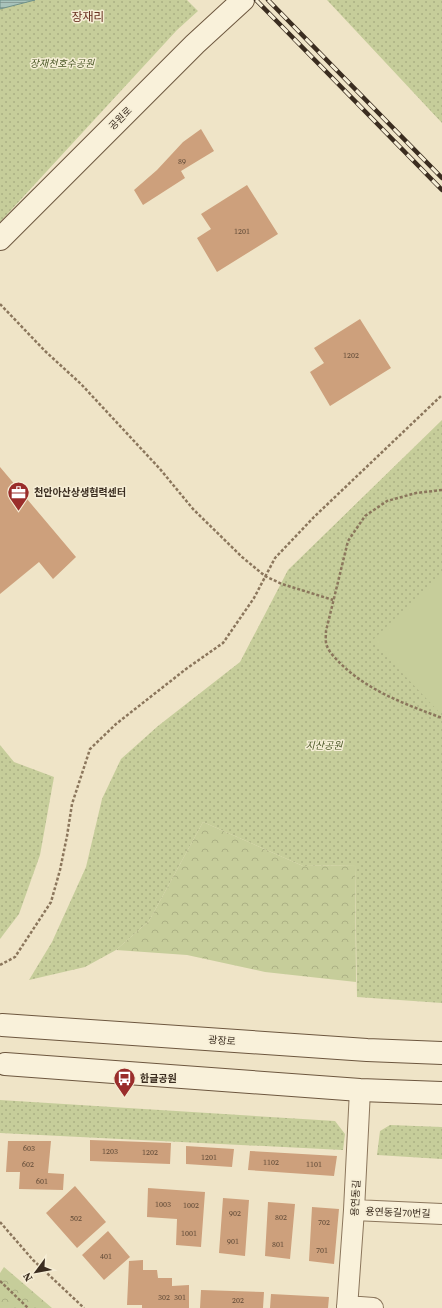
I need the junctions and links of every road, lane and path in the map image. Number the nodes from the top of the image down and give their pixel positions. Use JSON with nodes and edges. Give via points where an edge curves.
{"nodes":[{"id":1,"x":243,"y":0,"type":"edge"},
{"id":2,"x":0,"y":239,"type":"edge"},
{"id":3,"x":0,"y":304,"type":"edge"},
{"id":4,"x":442,"y":395,"type":"edge"},
{"id":5,"x":442,"y":490,"type":"edge"},
{"id":6,"x":265,"y":576,"type":"junction"},
{"id":7,"x":333,"y":600,"type":"junction"},
{"id":8,"x":442,"y":718,"type":"edge"},
{"id":9,"x":0,"y":965,"type":"edge"},
{"id":10,"x":2,"y":1025,"type":"dead end"},
{"id":11,"x":442,"y":1053,"type":"edge"},
{"id":12,"x":5,"y":1064,"type":"dead end"},
{"id":13,"x":360,"y":1090,"type":"junction"},
{"id":14,"x":442,"y":1093,"type":"edge"},
{"id":15,"x":354,"y":1210,"type":"junction"},
{"id":16,"x":442,"y":1214,"type":"edge"},
{"id":17,"x":0,"y":1222,"type":"edge"},
{"id":18,"x":0,"y":1281,"type":"edge"},
{"id":19,"x":347,"y":1307,"type":"edge"},
{"id":20,"x":28,"y":1308,"type":"edge"},
{"id":21,"x":84,"y":1308,"type":"edge"},
{"id":22,"x":373,"y":1308,"type":"edge"}],
"edges":[{"from":1,"to":2,"type":"main road","name":"공원로","via":[[195,44]]},
{"from":3,"to":6,"type":"path","via":[[45,351],[82,384],[193,509]]},
{"from":4,"to":6,"type":"path","via":[[314,517],[275,558]]},
{"from":5,"to":7,"type":"path","via":[[387,500],[365,516],[348,541]]},
{"from":6,"to":7,"type":"path"},
{"from":6,"to":9,"type":"path","via":[[254,598],[223,643],[116,724],[90,749],[72,804],[68,836],[51,902],[14,957]]},
{"from":7,"to":8,"type":"path","via":[[326,631],[326,646],[334,657],[368,686],[397,701]]},
{"from":10,"to":11,"type":"main road","name":"광장로"},
{"from":12,"to":13,"type":"main road"},
{"from":13,"to":14,"type":"main road"},
{"from":13,"to":15,"type":"street","name":"용연동길"},
{"from":15,"to":16,"type":"street","name":"용연동길70번길"},
{"from":15,"to":19,"type":"street","name":"용연동길"},
{"from":17,"to":21,"type":"path","via":[[33,1260]]},
{"from":18,"to":20,"type":"path"},
{"from":19,"to":22,"type":"street","name":"용연동길"}]}
